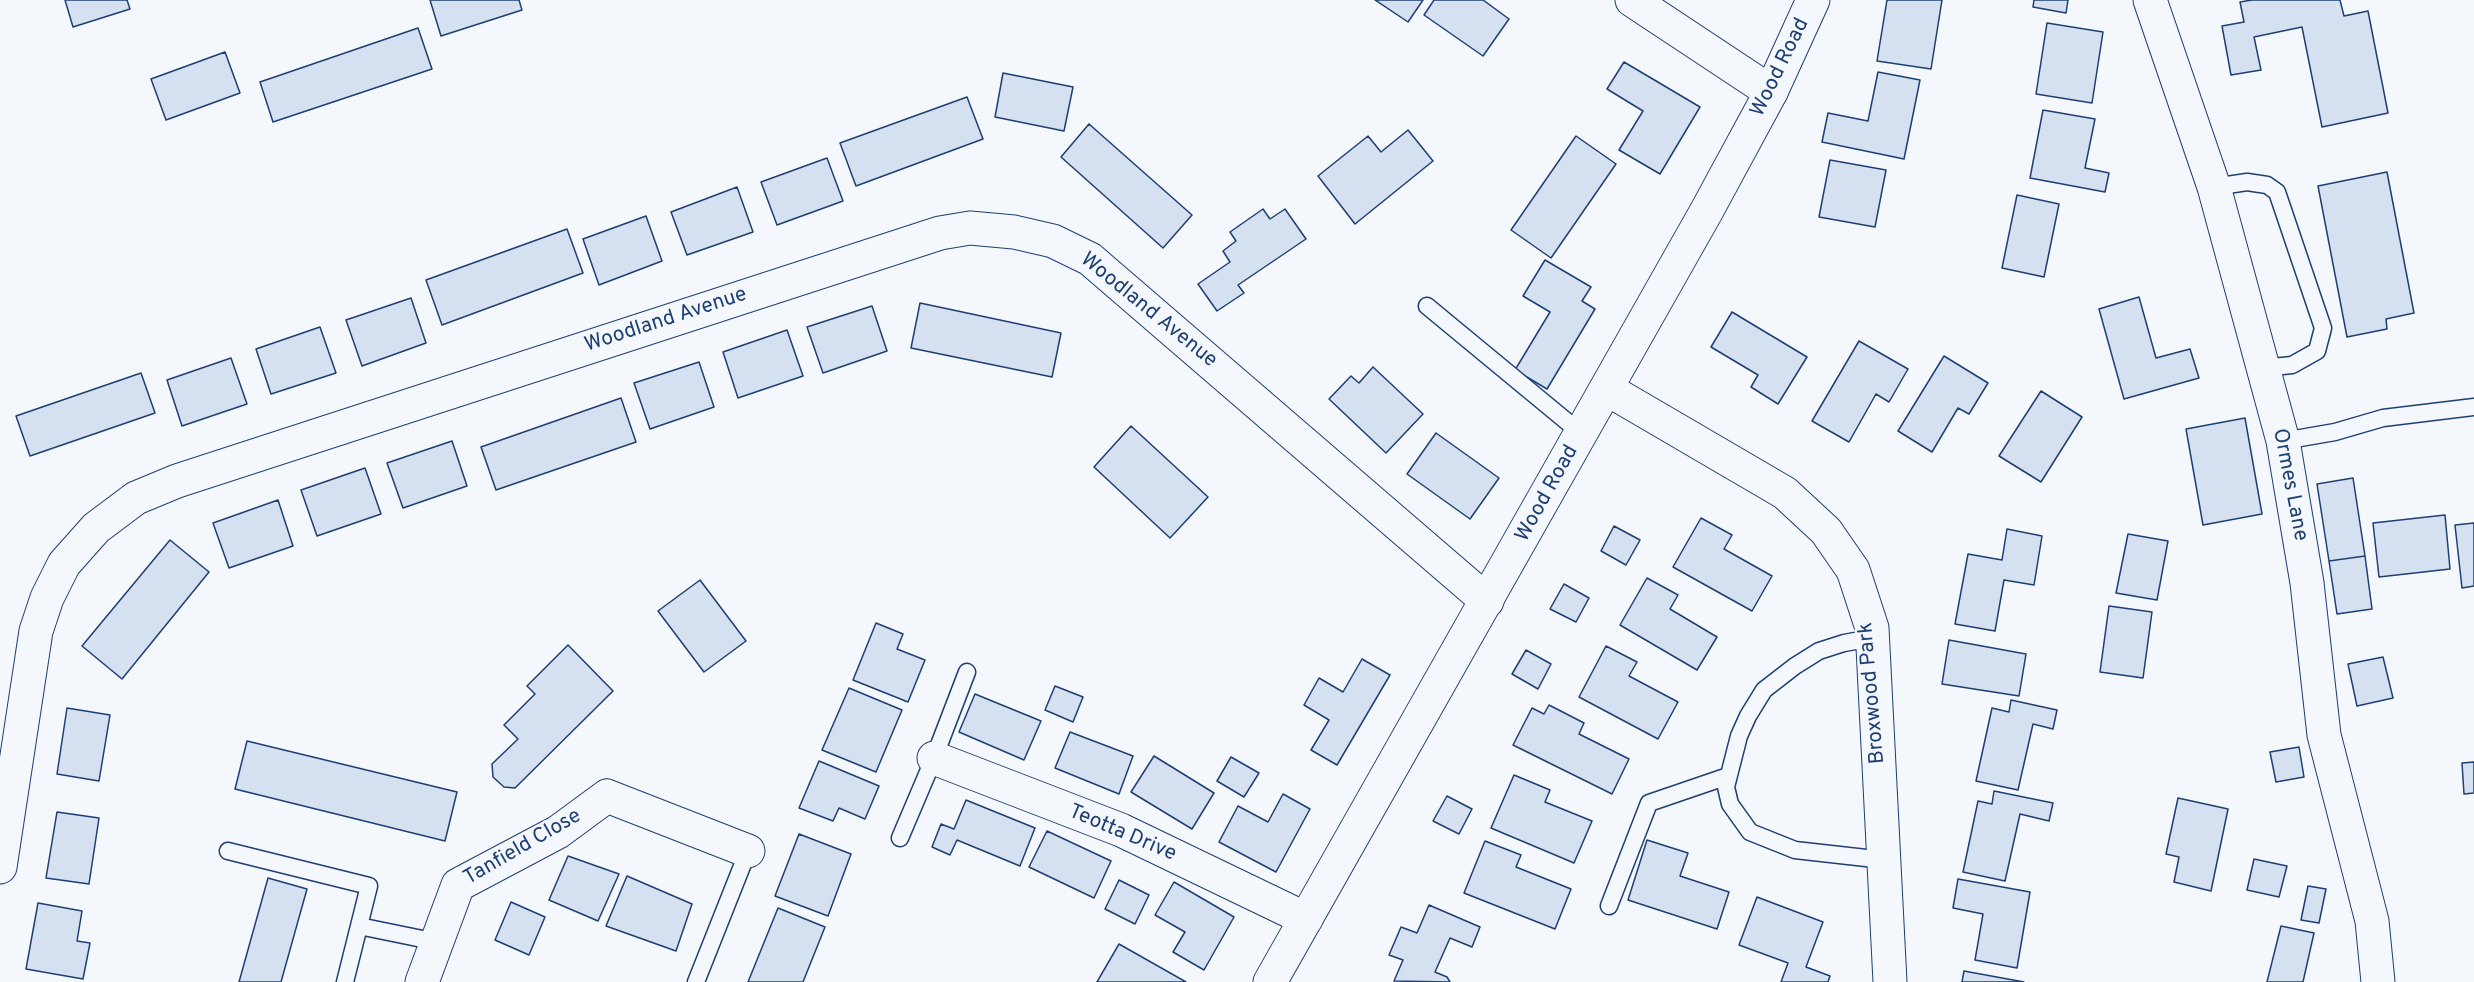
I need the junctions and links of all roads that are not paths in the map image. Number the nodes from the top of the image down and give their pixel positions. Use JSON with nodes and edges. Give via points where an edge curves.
{"nodes":[{"id":1,"x":1632,"y":0,"type":"edge"},
{"id":2,"x":1813,"y":0,"type":"edge"},
{"id":3,"x":2150,"y":0,"type":"edge"},
{"id":4,"x":1771,"y":92,"type":"junction"},
{"id":5,"x":2214,"y":187,"type":"junction"},
{"id":6,"x":1427,"y":306,"type":"dead end"},
{"id":7,"x":2263,"y":368,"type":"junction"},
{"id":8,"x":1607,"y":389,"type":"junction"},
{"id":9,"x":2474,"y":407,"type":"edge"},
{"id":10,"x":1582,"y":434,"type":"junction"},
{"id":11,"x":2283,"y":441,"type":"junction"},
{"id":12,"x":1487,"y":601,"type":"junction"},
{"id":13,"x":1872,"y":639,"type":"junction"},
{"id":14,"x":967,"y":672,"type":"dead end"},
{"id":15,"x":934,"y":758,"type":"junction"},
{"id":16,"x":1728,"y":776,"type":"junction"},
{"id":17,"x":900,"y":838,"type":"dead end"},
{"id":18,"x":228,"y":851,"type":"dead end"},
{"id":19,"x":748,"y":851,"type":"joint"},
{"id":20,"x":1884,"y":860,"type":"junction"},
{"id":21,"x":0,"y":867,"type":"edge"},
{"id":22,"x":1609,"y":906,"type":"dead end"},
{"id":23,"x":1306,"y":919,"type":"junction"},
{"id":24,"x":359,"y":926,"type":"junction"},
{"id":25,"x":437,"y":942,"type":"junction"},
{"id":26,"x":428,"y":980,"type":"edge"},
{"id":27,"x":345,"y":982,"type":"edge"},
{"id":28,"x":696,"y":982,"type":"edge"},
{"id":29,"x":1270,"y":982,"type":"edge"},
{"id":30,"x":1890,"y":982,"type":"edge"},
{"id":31,"x":2378,"y":982,"type":"edge"}],
"edges":[{"from":1,"to":4,"type":"street"},
{"from":2,"to":4,"type":"street","name":"Wood Road"},
{"from":3,"to":5,"type":"street","name":"Ormes Lane"},
{"from":4,"to":8,"type":"street","name":"Wood Road"},
{"from":5,"to":7,"type":"street","name":"Ormes Lane"},
{"from":5,"to":7,"type":"lane","via":[[2247,182],[2267,185],[2277,192],[2323,328],[2318,351],[2292,365]]},
{"from":6,"to":10,"type":"lane"},
{"from":7,"to":11,"type":"street","name":"Ormes Lane"},
{"from":8,"to":10,"type":"street","name":"Wood Road"},
{"from":8,"to":13,"type":"street","name":"Broxwood Park","via":[[1785,493],[1826,531],[1853,570]]},
{"from":9,"to":11,"type":"lane","via":[[2383,418]]},
{"from":10,"to":12,"type":"street","name":"Wood Road"},
{"from":11,"to":31,"type":"street","name":"Ormes Lane","via":[[2307,583],[2324,735],[2372,921]]},
{"from":12,"to":21,"type":"street","name":"Woodland Avenue","via":[[1090,259],[1053,241],[1014,232],[970,228],[940,233],[136,498],[96,528],[64,564],[47,598],[36,631]]},
{"from":12,"to":23,"type":"street","name":"Wood Road"},
{"from":13,"to":16,"type":"lane","via":[[1819,651],[1764,690],[1739,736]]},
{"from":13,"to":20,"type":"street","name":"Broxwood Park"},
{"from":14,"to":15,"type":"lane"},
{"from":15,"to":17,"type":"lane"},
{"from":15,"to":23,"type":"street","name":"Teotta Drive","via":[[1120,830]]},
{"from":16,"to":20,"type":"lane","via":[[1730,804],[1750,832],[1795,850]]},
{"from":16,"to":22,"type":"lane","via":[[1649,803]]},
{"from":18,"to":24,"type":"lane","via":[[369,886]]},
{"from":19,"to":25,"type":"street","name":"Tanfield Close","via":[[607,796],[558,832],[458,885]]},
{"from":19,"to":28,"type":"lane"},
{"from":20,"to":30,"type":"street","name":"Broxwood Park"},
{"from":23,"to":29,"type":"street","name":"Wood Road"},
{"from":24,"to":25,"type":"lane"},
{"from":24,"to":27,"type":"lane"},
{"from":25,"to":26,"type":"street","name":"Tanfield Close"}]}
